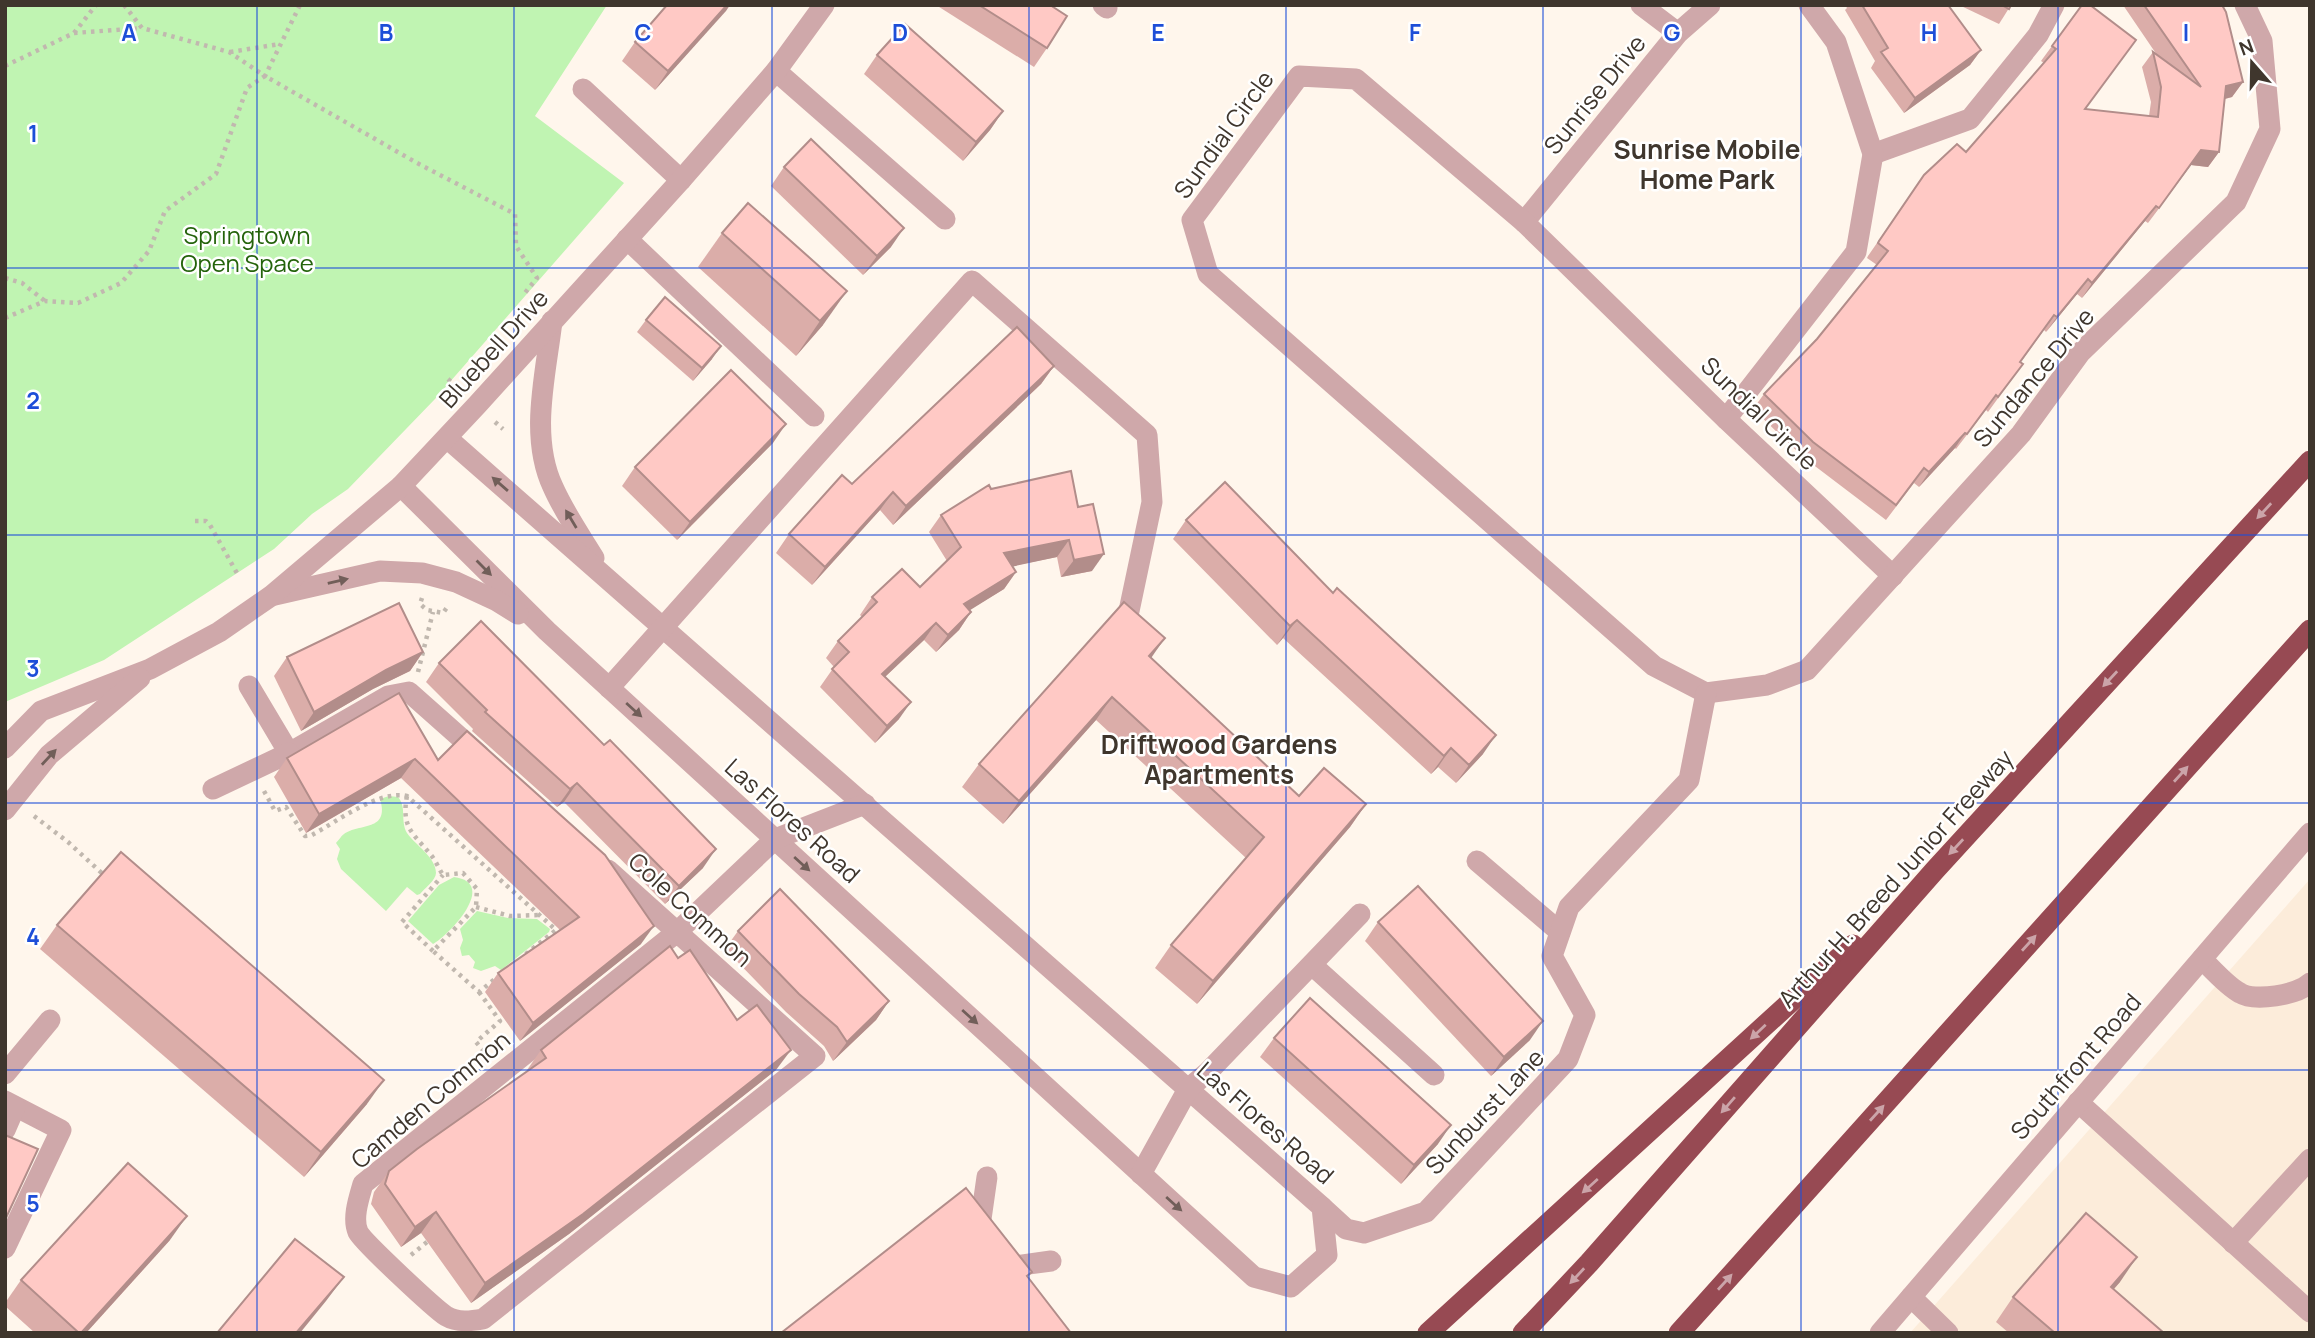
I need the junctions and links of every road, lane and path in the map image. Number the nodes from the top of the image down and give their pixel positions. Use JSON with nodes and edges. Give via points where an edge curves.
{"nodes":[{"id":1,"x":96,"y":5,"type":"edge"},
{"id":2,"x":124,"y":5,"type":"edge"},
{"id":3,"x":300,"y":5,"type":"edge"},
{"id":4,"x":824,"y":5,"type":"edge"},
{"id":5,"x":1641,"y":5,"type":"edge"},
{"id":6,"x":1710,"y":5,"type":"edge"},
{"id":7,"x":1809,"y":5,"type":"edge"},
{"id":8,"x":2054,"y":5,"type":"edge"},
{"id":9,"x":2245,"y":5,"type":"edge"},
{"id":10,"x":142,"y":28,"type":"junction"},
{"id":11,"x":75,"y":33,"type":"junction"},
{"id":12,"x":1678,"y":33,"type":"junction"},
{"id":13,"x":281,"y":44,"type":"junction"},
{"id":14,"x":229,"y":52,"type":"junction"},
{"id":15,"x":5,"y":66,"type":"edge"},
{"id":16,"x":776,"y":72,"type":"junction"},
{"id":17,"x":265,"y":76,"type":"junction"},
{"id":18,"x":583,"y":89,"type":"dead end"},
{"id":19,"x":1873,"y":154,"type":"junction"},
{"id":20,"x":681,"y":180,"type":"junction"},
{"id":21,"x":945,"y":219,"type":"dead end"},
{"id":22,"x":1524,"y":222,"type":"junction"},
{"id":23,"x":627,"y":239,"type":"junction"},
{"id":24,"x":5,"y":278,"type":"edge"},
{"id":25,"x":524,"y":295,"type":"dead end"},
{"id":26,"x":45,"y":301,"type":"junction"},
{"id":27,"x":5,"y":318,"type":"edge"},
{"id":28,"x":552,"y":321,"type":"junction"},
{"id":29,"x":814,"y":416,"type":"dead end"},
{"id":30,"x":1726,"y":419,"type":"junction"},
{"id":31,"x":447,"y":438,"type":"junction"},
{"id":32,"x":2310,"y":461,"type":"edge"},
{"id":33,"x":401,"y":486,"type":"junction"},
{"id":34,"x":195,"y":521,"type":"dead end"},
{"id":35,"x":238,"y":575,"type":"dead end"},
{"id":36,"x":1893,"y":576,"type":"junction"},
{"id":37,"x":606,"y":577,"type":"junction"},
{"id":38,"x":271,"y":596,"type":"junction"},
{"id":39,"x":1129,"y":611,"type":"edge"},
{"id":40,"x":433,"y":612,"type":"dead end"},
{"id":41,"x":664,"y":628,"type":"junction"},
{"id":42,"x":2310,"y":630,"type":"edge"},
{"id":43,"x":547,"y":631,"type":"junction"},
{"id":44,"x":150,"y":669,"type":"junction"},
{"id":45,"x":249,"y":687,"type":"dead end"},
{"id":46,"x":609,"y":688,"type":"junction"},
{"id":47,"x":410,"y":692,"type":"junction"},
{"id":48,"x":1706,"y":693,"type":"junction"},
{"id":49,"x":41,"y":711,"type":"junction"},
{"id":50,"x":5,"y":725,"type":"edge"},
{"id":51,"x":5,"y":748,"type":"edge"},
{"id":52,"x":289,"y":753,"type":"junction"},
{"id":53,"x":492,"y":766,"type":"edge"},
{"id":54,"x":411,"y":785,"type":"edge"},
{"id":55,"x":263,"y":788,"type":"dead end"},
{"id":56,"x":213,"y":789,"type":"dead end"},
{"id":57,"x":405,"y":795,"type":"junction"},
{"id":58,"x":865,"y":804,"type":"junction"},
{"id":59,"x":5,"y":810,"type":"edge"},
{"id":60,"x":34,"y":816,"type":"dead end"},
{"id":61,"x":2310,"y":833,"type":"edge"},
{"id":62,"x":775,"y":839,"type":"junction"},
{"id":63,"x":594,"y":858,"type":"edge"},
{"id":64,"x":1477,"y":861,"type":"dead end"},
{"id":65,"x":1934,"y":870,"type":"junction"},
{"id":66,"x":443,"y":875,"type":"junction"},
{"id":67,"x":105,"y":876,"type":"edge"},
{"id":68,"x":476,"y":907,"type":"junction"},
{"id":69,"x":1360,"y":914,"type":"dead end"},
{"id":70,"x":539,"y":915,"type":"junction"},
{"id":71,"x":566,"y":922,"type":"edge"},
{"id":72,"x":556,"y":930,"type":"junction"},
{"id":73,"x":677,"y":932,"type":"junction"},
{"id":74,"x":1560,"y":932,"type":"junction"},
{"id":75,"x":433,"y":951,"type":"junction"},
{"id":76,"x":2202,"y":959,"type":"junction"},
{"id":77,"x":517,"y":961,"type":"edge"},
{"id":78,"x":1312,"y":965,"type":"junction"},
{"id":79,"x":498,"y":976,"type":"edge"},
{"id":80,"x":2310,"y":983,"type":"edge"},
{"id":81,"x":479,"y":992,"type":"junction"},
{"id":82,"x":50,"y":1020,"type":"dead end"},
{"id":83,"x":815,"y":1056,"type":"joint"},
{"id":84,"x":5,"y":1073,"type":"edge"},
{"id":85,"x":501,"y":1073,"type":"junction"},
{"id":86,"x":1434,"y":1075,"type":"dead end"},
{"id":87,"x":1188,"y":1089,"type":"junction"},
{"id":88,"x":2078,"y":1102,"type":"junction"},
{"id":89,"x":10,"y":1104,"type":"edge"},
{"id":90,"x":5,"y":1130,"type":"edge"},
{"id":91,"x":2310,"y":1159,"type":"edge"},
{"id":92,"x":1141,"y":1174,"type":"junction"},
{"id":93,"x":987,"y":1177,"type":"dead end"},
{"id":94,"x":1322,"y":1207,"type":"junction"},
{"id":95,"x":986,"y":1234,"type":"edge"},
{"id":96,"x":438,"y":1236,"type":"edge"},
{"id":97,"x":2233,"y":1243,"type":"junction"},
{"id":98,"x":5,"y":1248,"type":"edge"},
{"id":99,"x":1006,"y":1257,"type":"edge"},
{"id":100,"x":1051,"y":1261,"type":"dead end"},
{"id":101,"x":396,"y":1270,"type":"junction"},
{"id":102,"x":1911,"y":1297,"type":"junction"},
{"id":103,"x":2310,"y":1312,"type":"edge"},
{"id":104,"x":1428,"y":1333,"type":"edge"},
{"id":105,"x":1523,"y":1333,"type":"edge"},
{"id":106,"x":1679,"y":1333,"type":"edge"},
{"id":107,"x":1880,"y":1333,"type":"edge"},
{"id":108,"x":1948,"y":1333,"type":"edge"}],
"edges":[{"from":1,"to":11,"type":"path"},
{"from":2,"to":10,"type":"path"},
{"from":3,"to":13,"type":"path"},
{"from":4,"to":16,"type":"street","name":"Bluebell Drive"},
{"from":5,"to":12,"type":"street"},
{"from":6,"to":12,"type":"street","name":"Sunrise Drive"},
{"from":7,"to":19,"type":"street","via":[[1836,42]]},
{"from":8,"to":19,"type":"street","via":[[2038,35],[1970,119]]},
{"from":9,"to":36,"type":"street","name":"Sundance Drive","via":[[2262,41],[2270,130],[2236,202],[2080,353],[2021,434]]},
{"from":10,"to":11,"type":"path"},
{"from":10,"to":14,"type":"path"},
{"from":11,"to":15,"type":"path"},
{"from":12,"to":22,"type":"street","name":"Sunrise Drive"},
{"from":13,"to":14,"type":"path"},
{"from":13,"to":17,"type":"path"},
{"from":14,"to":17,"type":"path"},
{"from":16,"to":20,"type":"street","name":"Bluebell Drive"},
{"from":16,"to":21,"type":"street"},
{"from":17,"to":25,"type":"path","via":[[515,214],[516,246],[537,278]]},
{"from":17,"to":26,"type":"path","via":[[247,88],[216,174],[165,211],[149,251],[121,283],[78,303]]},
{"from":18,"to":20,"type":"street"},
{"from":19,"to":30,"type":"street","via":[[1856,252]]},
{"from":20,"to":23,"type":"street","name":"Bluebell Drive"},
{"from":22,"to":30,"type":"street","name":"Sundial Circle"},
{"from":22,"to":48,"type":"street","name":"Sundial Circle","via":[[1356,79],[1298,76],[1192,220],[1208,274],[1654,666]]},
{"from":23,"to":28,"type":"street","name":"Bluebell Drive"},
{"from":23,"to":29,"type":"street"},
{"from":24,"to":26,"type":"path","via":[[22,283]]},
{"from":26,"to":27,"type":"path"},
{"from":28,"to":31,"type":"street","name":"Bluebell Drive"},
{"from":37,"to":28,"type":"street","name":"Las Flores Road","one_way":true,"via":[[552,486],[544,456],[542,406]]},
{"from":30,"to":36,"type":"street","name":"Sundial Circle"},
{"from":31,"to":33,"type":"street","name":"Bluebell Drive"},
{"from":37,"to":31,"type":"street","name":"Las Flores Road","one_way":true},
{"from":32,"to":65,"type":"highway","name":"Arthur H. Breed Junior Freeway","one_way":true},
{"from":33,"to":38,"type":"street","name":"Bluebell Drive"},
{"from":33,"to":43,"type":"street","name":"Las Flores Road","one_way":true},
{"from":34,"to":35,"type":"path","via":[[210,525]]},
{"from":36,"to":48,"type":"street","name":"Sundance Drive","via":[[1807,670],[1767,685]]},
{"from":37,"to":41,"type":"street","name":"Las Flores Road"},
{"from":38,"to":43,"type":"street","name":"Las Flores Road","one_way":true,"via":[[380,571],[422,573],[497,601]]},
{"from":38,"to":44,"type":"street","name":"Bluebell Drive","via":[[209,638]]},
{"from":39,"to":41,"type":"street","via":[[1152,502],[1147,435],[972,281]]},
{"from":40,"to":47,"type":"path"},
{"from":41,"to":46,"type":"street"},
{"from":41,"to":58,"type":"street","name":"Las Flores Road"},
{"from":106,"to":42,"type":"highway","one_way":true},
{"from":43,"to":46,"type":"street","name":"Las Flores Road"},
{"from":44,"to":49,"type":"street","name":"Bluebell Drive"},
{"from":59,"to":44,"type":"street","name":"Bluebell Drive","one_way":true,"via":[[49,755]]},
{"from":45,"to":52,"type":"street"},
{"from":46,"to":62,"type":"street","name":"Las Flores Road","one_way":true},
{"from":47,"to":52,"type":"street","via":[[388,696]]},
{"from":47,"to":53,"type":"street"},
{"from":48,"to":74,"type":"street","name":"Sunburst Lane","via":[[1689,780],[1569,908]]},
{"from":49,"to":50,"type":"street"},
{"from":49,"to":51,"type":"street","name":"Bluebell Drive"},
{"from":52,"to":56,"type":"street"},
{"from":54,"to":57,"type":"path"},
{"from":55,"to":57,"type":"path","via":[[275,811],[286,807],[305,836],[380,797]]},
{"from":57,"to":66,"type":"path","via":[[407,826]]},
{"from":57,"to":70,"type":"path"},
{"from":58,"to":62,"type":"street","name":"Camden Common"},
{"from":58,"to":87,"type":"street","name":"Las Flores Road"},
{"from":60,"to":67,"type":"path"},
{"from":61,"to":76,"type":"street","name":"Southfront Road"},
{"from":62,"to":73,"type":"street","name":"Camden Common"},
{"from":62,"to":92,"type":"street","name":"Las Flores Road","one_way":true},
{"from":63,"to":73,"type":"street","name":"Cole Common"},
{"from":64,"to":74,"type":"street"},
{"from":65,"to":104,"type":"highway","one_way":true},
{"from":65,"to":105,"type":"highway","name":"Arthur H. Breed Junior Freeway","one_way":true},
{"from":66,"to":68,"type":"path","via":[[463,873],[477,889]]},
{"from":66,"to":75,"type":"path","via":[[402,922]]},
{"from":68,"to":70,"type":"path","via":[[510,916]]},
{"from":68,"to":75,"type":"path"},
{"from":69,"to":78,"type":"street"},
{"from":70,"to":72,"type":"path"},
{"from":71,"to":72,"type":"path"},
{"from":72,"to":77,"type":"path"},
{"from":73,"to":83,"type":"street","name":"Cole Common"},
{"from":73,"to":85,"type":"street","name":"Camden Common"},
{"from":74,"to":94,"type":"street","name":"Sunburst Lane","via":[[1552,956],[1585,1015],[1568,1059],[1426,1212],[1364,1233],[1346,1229]]},
{"from":75,"to":81,"type":"path"},
{"from":76,"to":80,"type":"street","via":[[2241,994],[2273,997]]},
{"from":76,"to":88,"type":"street","name":"Southfront Road"},
{"from":78,"to":86,"type":"street"},
{"from":78,"to":87,"type":"street"},
{"from":79,"to":81,"type":"path"},
{"from":81,"to":85,"type":"path","via":[[500,1021],[476,1042]]},
{"from":82,"to":84,"type":"street"},
{"from":83,"to":101,"type":"street","name":"Camden Common","via":[[483,1319],[467,1322],[447,1317]]},
{"from":85,"to":101,"type":"street","name":"Camden Common","via":[[363,1184],[356,1206],[358,1232]]},
{"from":87,"to":92,"type":"street"},
{"from":87,"to":94,"type":"street","name":"Las Flores Road"},
{"from":88,"to":97,"type":"street"},
{"from":88,"to":102,"type":"street","name":"Southfront Road"},
{"from":89,"to":90,"type":"street"},
{"from":89,"to":98,"type":"street","via":[[61,1130]]},
{"from":91,"to":97,"type":"street"},
{"from":92,"to":94,"type":"street","name":"Las Flores Road","one_way":true,"via":[[1254,1278],[1291,1287],[1327,1255]]},
{"from":93,"to":95,"type":"street","via":[[980,1226]]},
{"from":96,"to":101,"type":"path"},
{"from":97,"to":103,"type":"street"},
{"from":99,"to":100,"type":"street","via":[[1014,1266]]},
{"from":102,"to":107,"type":"street","name":"Southfront Road"},
{"from":102,"to":108,"type":"street"}]}
